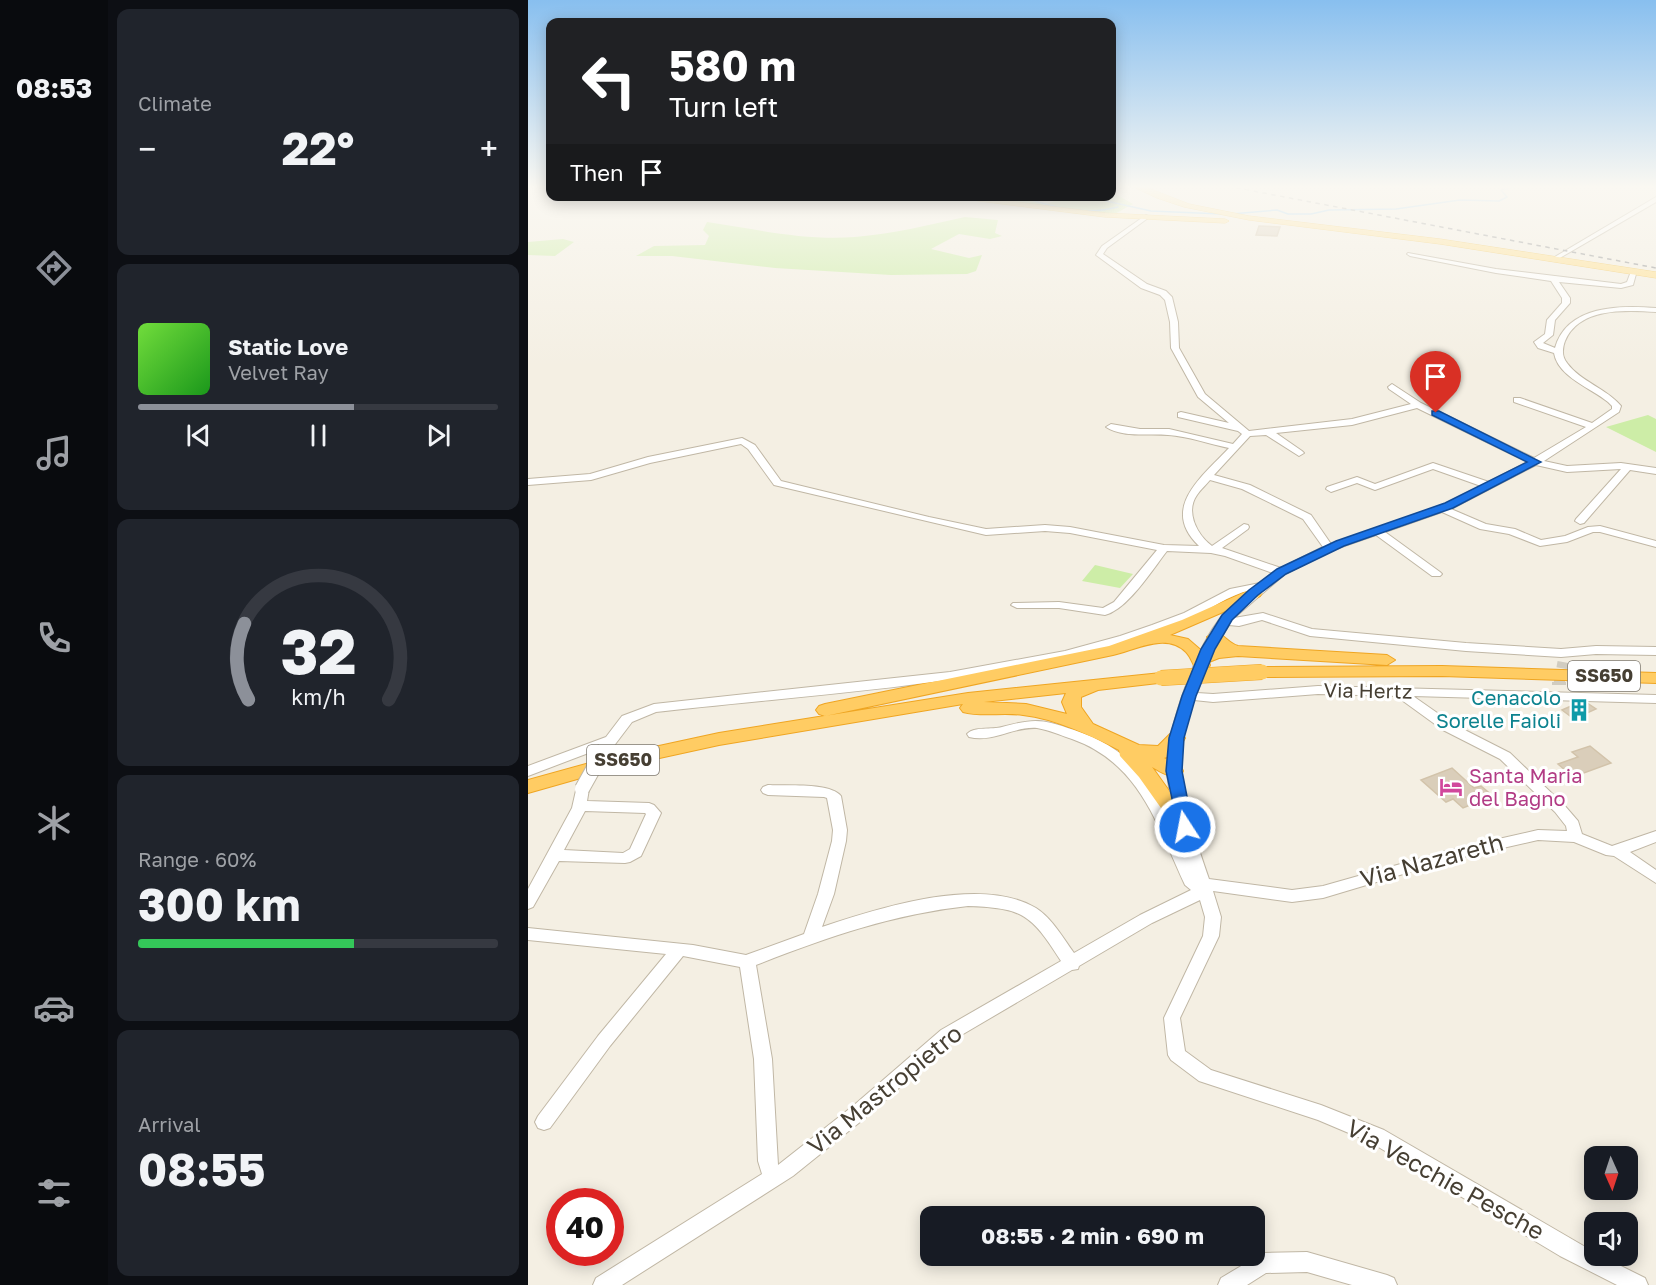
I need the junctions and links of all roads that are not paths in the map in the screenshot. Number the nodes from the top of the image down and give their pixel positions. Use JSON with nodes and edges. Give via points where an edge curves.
{"nodes":[{"id":1,"x":1107,"y":246,"type":"edge"},
{"id":2,"x":1467,"y":246,"type":"edge"},
{"id":3,"x":1576,"y":246,"type":"edge"},
{"id":4,"x":1410,"y":254,"type":"dead end"},
{"id":5,"x":1556,"y":258,"type":"junction"},
{"id":6,"x":1619,"y":269,"type":"junction"},
{"id":7,"x":1653,"y":275,"type":"edge"},
{"id":8,"x":1633,"y":276,"type":"junction"},
{"id":9,"x":1553,"y":279,"type":"junction"},
{"id":10,"x":1656,"y":310,"type":"edge"},
{"id":11,"x":1558,"y":351,"type":"junction"},
{"id":12,"x":1392,"y":387,"type":"dead end"},
{"id":13,"x":1516,"y":400,"type":"dead end"},
{"id":14,"x":1418,"y":405,"type":"junction"},
{"id":15,"x":1181,"y":415,"type":"dead end"},
{"id":16,"x":1593,"y":426,"type":"junction"},
{"id":17,"x":1111,"y":427,"type":"dead end"},
{"id":18,"x":1244,"y":431,"type":"junction"},
{"id":19,"x":1268,"y":432,"type":"junction"},
{"id":20,"x":1235,"y":447,"type":"junction"},
{"id":21,"x":1299,"y":453,"type":"dead end"},
{"id":22,"x":1535,"y":462,"type":"junction"},
{"id":23,"x":1628,"y":467,"type":"junction"},
{"id":24,"x":1656,"y":471,"type":"edge"},
{"id":25,"x":1209,"y":477,"type":"junction"},
{"id":26,"x":528,"y":482,"type":"edge"},
{"id":27,"x":1489,"y":485,"type":"junction"},
{"id":28,"x":1331,"y":489,"type":"dead end"},
{"id":29,"x":1441,"y":508,"type":"junction"},
{"id":30,"x":1580,"y":521,"type":"dead end"},
{"id":31,"x":1244,"y":527,"type":"dead end"},
{"id":32,"x":1376,"y":530,"type":"junction"},
{"id":33,"x":1656,"y":544,"type":"edge"},
{"id":34,"x":1164,"y":548,"type":"junction"},
{"id":35,"x":1329,"y":548,"type":"junction"},
{"id":36,"x":1211,"y":550,"type":"junction"},
{"id":37,"x":1281,"y":572,"type":"junction"},
{"id":38,"x":1436,"y":574,"type":"dead end"},
{"id":39,"x":1258,"y":589,"type":"junction"},
{"id":40,"x":1017,"y":605,"type":"dead end"},
{"id":41,"x":1225,"y":621,"type":"junction"},
{"id":42,"x":1215,"y":637,"type":"junction"},
{"id":43,"x":1149,"y":639,"type":"junction"},
{"id":44,"x":1238,"y":651,"type":"junction"},
{"id":45,"x":1656,"y":651,"type":"edge"},
{"id":46,"x":1203,"y":661,"type":"junction"},
{"id":47,"x":1560,"y":674,"type":"junction"},
{"id":48,"x":1161,"y":678,"type":"junction"},
{"id":49,"x":1656,"y":678,"type":"edge"},
{"id":50,"x":1404,"y":692,"type":"junction"},
{"id":51,"x":1189,"y":696,"type":"junction"},
{"id":52,"x":1656,"y":699,"type":"edge"},
{"id":53,"x":1086,"y":725,"type":"junction"},
{"id":54,"x":795,"y":726,"type":"junction"},
{"id":55,"x":974,"y":735,"type":"dead end"},
{"id":56,"x":1176,"y":738,"type":"junction"},
{"id":57,"x":719,"y":739,"type":"junction"},
{"id":58,"x":607,"y":745,"type":"junction"},
{"id":59,"x":1120,"y":745,"type":"junction"},
{"id":60,"x":1136,"y":761,"type":"junction"},
{"id":61,"x":528,"y":771,"type":"edge"},
{"id":62,"x":1174,"y":771,"type":"junction"},
{"id":63,"x":528,"y":787,"type":"edge"},
{"id":64,"x":768,"y":790,"type":"dead end"},
{"id":65,"x":579,"y":806,"type":"junction"},
{"id":66,"x":1185,"y":827,"type":"junction"},
{"id":67,"x":1656,"y":836,"type":"edge"},
{"id":68,"x":1576,"y":837,"type":"junction"},
{"id":69,"x":1616,"y":850,"type":"junction"},
{"id":70,"x":555,"y":855,"type":"junction"},
{"id":71,"x":1656,"y":877,"type":"edge"},
{"id":72,"x":1205,"y":887,"type":"junction"},
{"id":73,"x":528,"y":903,"type":"edge"},
{"id":74,"x":528,"y":934,"type":"edge"},
{"id":75,"x":811,"y":936,"type":"junction"},
{"id":76,"x":678,"y":951,"type":"junction"},
{"id":77,"x":747,"y":962,"type":"junction"},
{"id":78,"x":1072,"y":964,"type":"junction"},
{"id":79,"x":544,"y":1122,"type":"dead end"},
{"id":80,"x":773,"y":1178,"type":"junction"},
{"id":81,"x":603,"y":1285,"type":"edge"},
{"id":82,"x":1228,"y":1285,"type":"edge"},
{"id":83,"x":1387,"y":1285,"type":"edge"},
{"id":84,"x":1638,"y":1285,"type":"edge"}],
"edges":[{"from":1,"to":18,"type":"street","via":[[1099,255],[1169,299],[1175,348],[1201,396]]},
{"from":2,"to":5,"type":"main road"},
{"from":3,"to":5,"type":"street"},
{"from":4,"to":9,"type":"street"},
{"from":5,"to":6,"type":"main road"},
{"from":6,"to":7,"type":"main road"},
{"from":6,"to":8,"type":"main road"},
{"from":7,"to":8,"type":"main road"},
{"from":8,"to":9,"type":"street","via":[[1630,283],[1621,286]]},
{"from":9,"to":11,"type":"street","via":[[1566,303],[1551,320],[1549,335],[1538,342]]},
{"from":10,"to":11,"type":"street","via":[[1615,310],[1576,321],[1562,338]]},
{"from":11,"to":16,"type":"street","name":"Via Vecchie Pesche","via":[[1563,365],[1617,406]]},
{"from":12,"to":14,"type":"street"},
{"from":13,"to":16,"type":"street"},
{"from":14,"to":19,"type":"street","via":[[1352,422]]},
{"from":14,"to":22,"type":"street"},
{"from":15,"to":18,"type":"street"},
{"from":16,"to":22,"type":"street","name":"Via Vecchie Pesche"},
{"from":17,"to":20,"type":"street","via":[[1169,432]]},
{"from":18,"to":19,"type":"street"},
{"from":18,"to":20,"type":"street"},
{"from":19,"to":21,"type":"street"},
{"from":20,"to":25,"type":"street"},
{"from":22,"to":23,"type":"street","via":[[1568,469]]},
{"from":22,"to":27,"type":"street","name":"Via Vecchie Pesche"},
{"from":23,"to":24,"type":"street"},
{"from":23,"to":30,"type":"street"},
{"from":25,"to":35,"type":"street","via":[[1246,487],[1307,517]]},
{"from":25,"to":36,"type":"street","via":[[1186,504],[1193,535]]},
{"from":26,"to":34,"type":"street","via":[[591,477],[648,460],[742,441],[750,444],[771,478],[786,486],[986,532],[1070,530]]},
{"from":27,"to":28,"type":"street","via":[[1433,466],[1375,487],[1357,480]]},
{"from":27,"to":29,"type":"street","name":"Via Vecchie Pesche"},
{"from":29,"to":32,"type":"street","name":"Via Vecchie Pesche"},
{"from":29,"to":33,"type":"street","via":[[1484,527],[1512,531],[1540,543],[1600,529]]},
{"from":31,"to":36,"type":"street"},
{"from":32,"to":35,"type":"street","name":"Via Vecchie Pesche"},
{"from":32,"to":38,"type":"street"},
{"from":34,"to":36,"type":"street"},
{"from":34,"to":40,"type":"street","via":[[1118,604],[1105,612],[1059,605]]},
{"from":35,"to":37,"type":"street","name":"Via Vecchie Pesche"},
{"from":36,"to":37,"type":"street"},
{"from":37,"to":39,"type":"street","name":"Via Vecchie Pesche"},
{"from":39,"to":41,"type":"street","name":"Via Vecchie Pesche"},
{"from":39,"to":43,"type":"highway"},
{"from":39,"to":58,"type":"street","via":[[1240,588],[1152,631],[1028,661],[901,682],[654,708],[627,719]]},
{"from":41,"to":42,"type":"street","name":"Via Vecchie Pesche"},
{"from":41,"to":47,"type":"street","via":[[1263,616],[1310,632],[1392,641]]},
{"from":42,"to":44,"type":"highway","via":[[1224,647]]},
{"from":42,"to":46,"type":"street","name":"Via Vecchie Pesche"},
{"from":43,"to":46,"type":"highway","via":[[1189,645]]},
{"from":43,"to":57,"type":"highway","via":[[787,718]]},
{"from":44,"to":46,"type":"highway","via":[[1216,653]]},
{"from":44,"to":47,"type":"highway"},
{"from":45,"to":47,"type":"street","via":[[1596,650]]},
{"from":46,"to":51,"type":"street","name":"Via Vecchie Pesche"},
{"from":47,"to":48,"type":"highway","number":"SS650","bridge":true,"via":[[1376,670]]},
{"from":47,"to":49,"type":"highway","number":"SS650"},
{"from":47,"to":50,"type":"street","name":"Via Hertz"},
{"from":47,"to":52,"type":"street","name":"Via Hertz"},
{"from":48,"to":53,"type":"highway","via":[[1083,689],[1071,702],[1072,711]]},
{"from":48,"to":54,"type":"highway","number":"SS650","via":[[968,698]]},
{"from":50,"to":51,"type":"street","name":"Via Hertz","via":[[1318,690],[1213,698]]},
{"from":50,"to":68,"type":"street","via":[[1448,727],[1505,756],[1560,810],[1573,825]]},
{"from":51,"to":56,"type":"street","name":"Via Vecchie Pesche"},
{"from":53,"to":54,"type":"highway","via":[[1021,708],[984,706]]},
{"from":53,"to":59,"type":"highway"},
{"from":54,"to":57,"type":"highway","number":"SS650"},
{"from":55,"to":72,"type":"street","via":[[1036,724],[1084,736],[1104,747],[1146,790],[1164,819],[1193,885]]},
{"from":56,"to":59,"type":"highway","via":[[1157,754]]},
{"from":56,"to":62,"type":"street","name":"Via Vecchie Pesche"},
{"from":57,"to":63,"type":"highway","number":"SS650","via":[[622,760]]},
{"from":58,"to":61,"type":"street"},
{"from":58,"to":65,"type":"street","bridge":true,"via":[[582,789]]},
{"from":59,"to":60,"type":"highway"},
{"from":59,"to":62,"type":"highway"},
{"from":60,"to":62,"type":"highway","via":[[1150,770]]},
{"from":60,"to":66,"type":"highway"},
{"from":62,"to":66,"type":"street","name":"Via Vecchie Pesche"},
{"from":64,"to":75,"type":"street","via":[[827,792],[834,796],[839,841]]},
{"from":65,"to":70,"type":"street"},
{"from":65,"to":70,"type":"street","via":[[649,808],[654,813],[632,855],[625,858]]},
{"from":66,"to":72,"type":"street","name":"Via Vecchie Pesche"},
{"from":67,"to":69,"type":"street"},
{"from":68,"to":69,"type":"street","name":"Via Nazareth"},
{"from":68,"to":72,"type":"street","name":"Via Nazareth","via":[[1518,838],[1323,892],[1292,896]]},
{"from":69,"to":71,"type":"street","name":"Via Nazareth"},
{"from":70,"to":73,"type":"street"},
{"from":72,"to":78,"type":"street","name":"Via Mastropietro"},
{"from":72,"to":84,"type":"street","name":"Via Vecchie Pesche","via":[[1214,917],[1211,936],[1172,1018],[1177,1055],[1205,1076],[1322,1113],[1377,1136],[1567,1249]]},
{"from":74,"to":76,"type":"street"},
{"from":75,"to":77,"type":"street"},
{"from":75,"to":78,"type":"street","via":[[925,903],[987,901],[1028,910]]},
{"from":76,"to":77,"type":"street"},
{"from":76,"to":79,"type":"street"},
{"from":77,"to":80,"type":"street","via":[[763,1059],[766,1161]]},
{"from":78,"to":80,"type":"street","name":"Via Mastropietro","via":[[946,1035],[859,1112]]},
{"from":80,"to":81,"type":"street","name":"Via Mastropietro"},
{"from":82,"to":83,"type":"street","via":[[1263,1263],[1306,1262]]}]}
